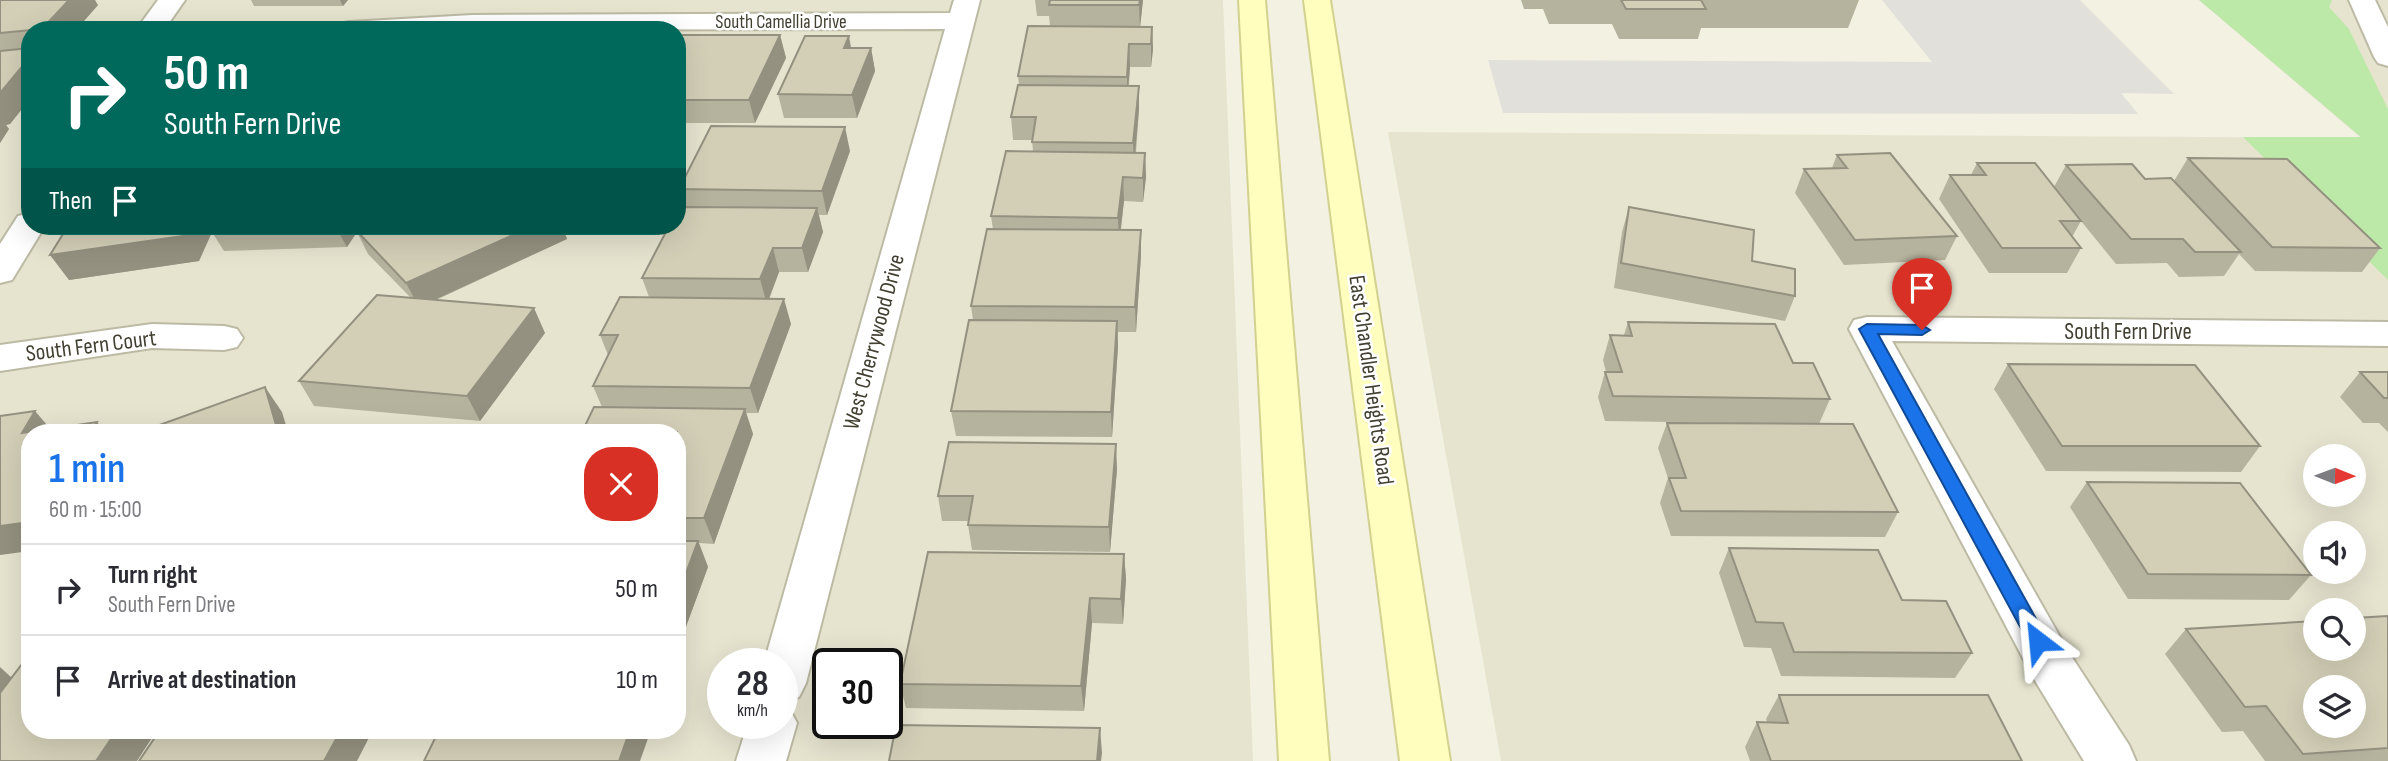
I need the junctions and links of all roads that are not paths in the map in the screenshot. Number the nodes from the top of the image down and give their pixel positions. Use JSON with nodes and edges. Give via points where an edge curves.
{"nodes":[{"id":1,"x":172,"y":0,"type":"edge"},
{"id":2,"x":1252,"y":0,"type":"edge"},
{"id":3,"x":1317,"y":0,"type":"edge"},
{"id":4,"x":2362,"y":0,"type":"edge"},
{"id":5,"x":964,"y":10,"type":"edge"},
{"id":6,"x":157,"y":21,"type":"edge"},
{"id":7,"x":548,"y":21,"type":"edge"},
{"id":8,"x":2388,"y":57,"type":"edge"},
{"id":9,"x":23,"y":235,"type":"edge"},
{"id":10,"x":0,"y":272,"type":"edge"},
{"id":11,"x":2388,"y":334,"type":"edge"},
{"id":12,"x":224,"y":338,"type":"dead end"},
{"id":13,"x":0,"y":358,"type":"edge"},
{"id":14,"x":791,"y":648,"type":"edge"},
{"id":15,"x":767,"y":739,"type":"edge"},
{"id":16,"x":761,"y":761,"type":"edge"},
{"id":17,"x":1304,"y":761,"type":"edge"},
{"id":18,"x":1425,"y":761,"type":"edge"},
{"id":19,"x":2111,"y":761,"type":"edge"}],
"edges":[{"from":1,"to":6,"type":"street"},
{"from":2,"to":17,"type":"main road"},
{"from":3,"to":18,"type":"main road","name":"East Chandler Heights Road"},
{"from":4,"to":8,"type":"street"},
{"from":5,"to":7,"type":"street","name":"South Camellia Drive"},
{"from":5,"to":14,"type":"street","name":"West Cherrywood Drive"},
{"from":9,"to":10,"type":"street"},
{"from":11,"to":19,"type":"street","name":"South Fern Drive","via":[[1867,329],[2051,665]]},
{"from":12,"to":13,"type":"street","name":"South Fern Court","via":[[152,336]]},
{"from":15,"to":16,"type":"street"}]}
